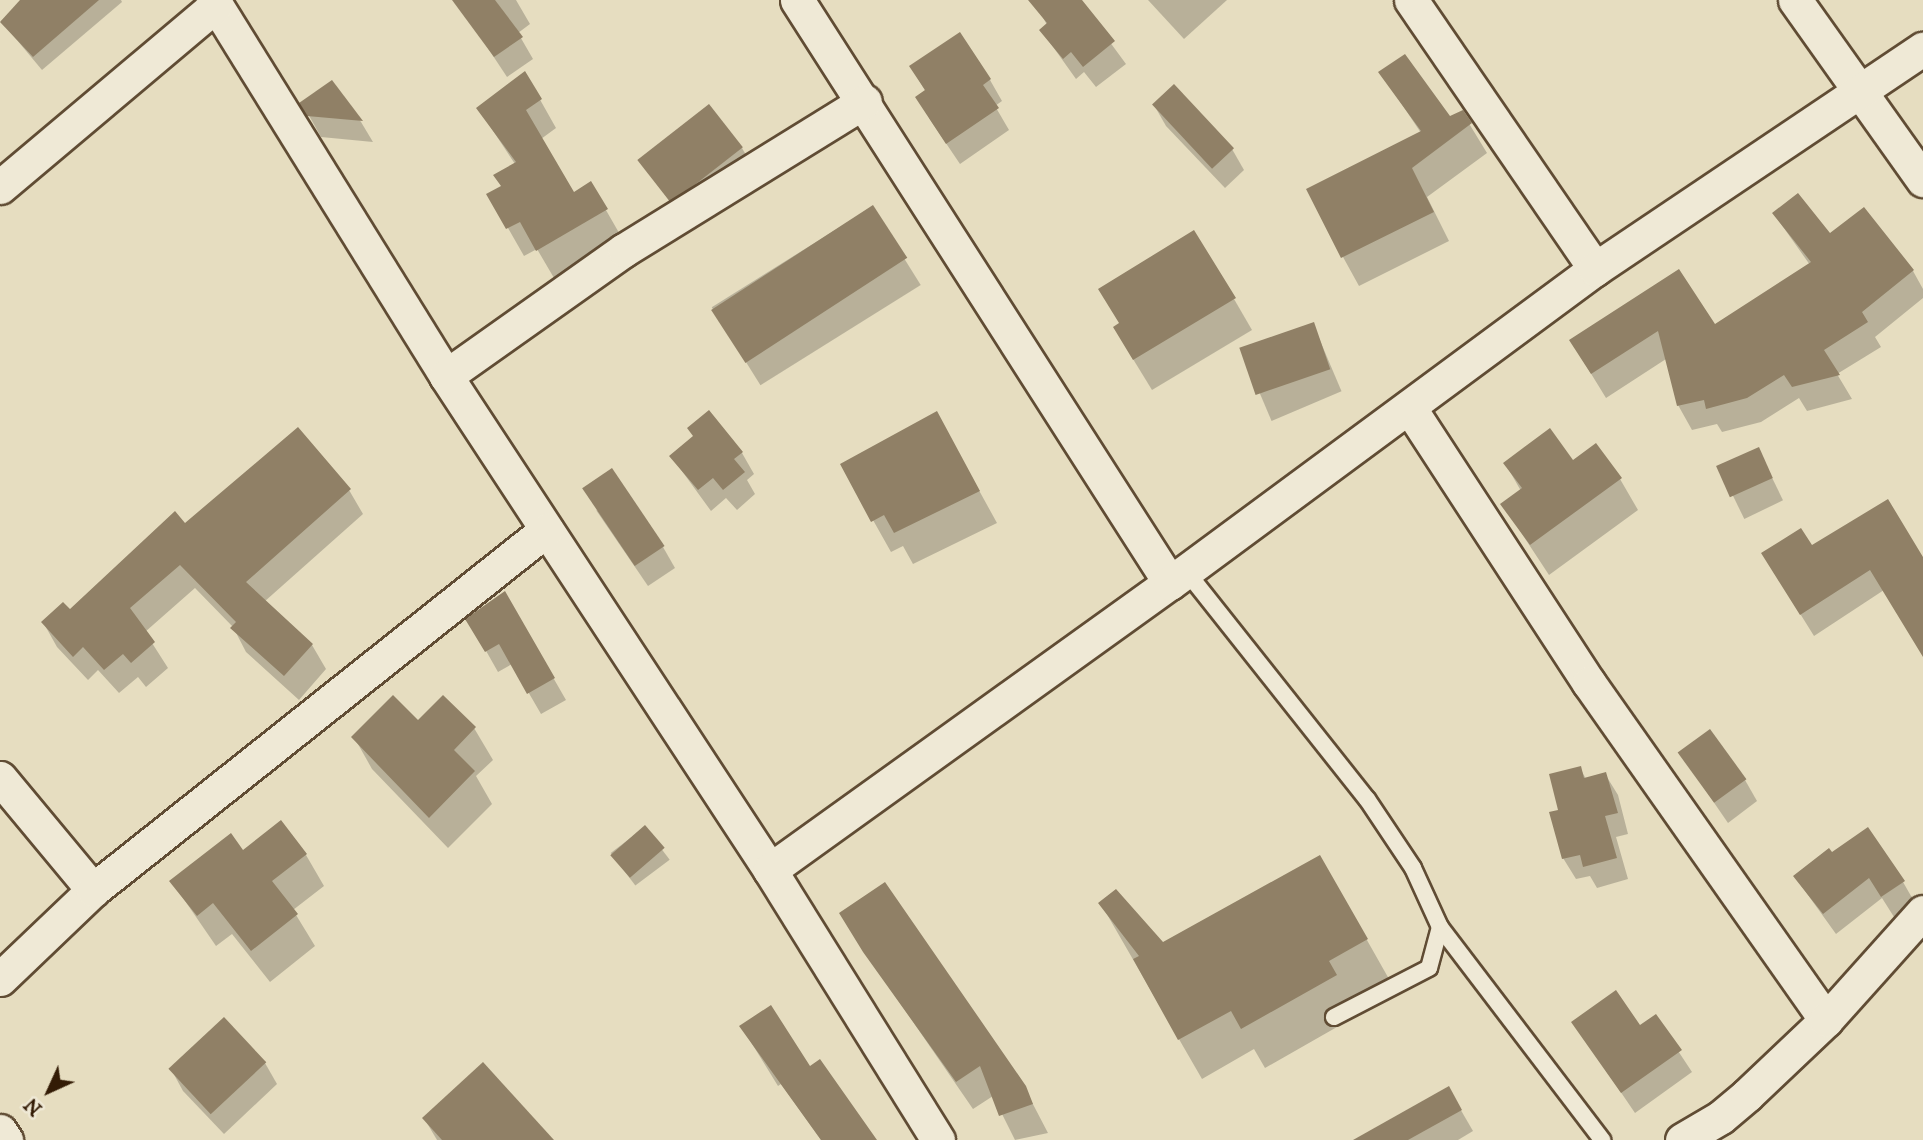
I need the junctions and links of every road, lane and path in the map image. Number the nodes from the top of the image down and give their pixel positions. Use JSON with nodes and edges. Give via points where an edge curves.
{"nodes":[{"id":1,"x":797,"y":0,"type":"edge"},
{"id":2,"x":1411,"y":0,"type":"edge"},
{"id":3,"x":1795,"y":0,"type":"edge"},
{"id":4,"x":214,"y":3,"type":"edge"},
{"id":5,"x":1923,"y":49,"type":"edge"},
{"id":6,"x":1859,"y":93,"type":"junction"},
{"id":7,"x":864,"y":102,"type":"junction"},
{"id":8,"x":1923,"y":180,"type":"edge"},
{"id":9,"x":0,"y":187,"type":"edge"},
{"id":10,"x":1595,"y":269,"type":"junction"},
{"id":11,"x":446,"y":376,"type":"junction"},
{"id":12,"x":1409,"y":407,"type":"junction"},
{"id":13,"x":546,"y":530,"type":"junction"},
{"id":14,"x":1178,"y":577,"type":"junction"},
{"id":15,"x":0,"y":778,"type":"edge"},
{"id":16,"x":770,"y":870,"type":"junction"},
{"id":17,"x":93,"y":890,"type":"junction"},
{"id":18,"x":1923,"y":912,"type":"edge"},
{"id":19,"x":1440,"y":927,"type":"junction"},
{"id":20,"x":0,"y":979,"type":"edge"},
{"id":21,"x":1334,"y":1017,"type":"dead end"},
{"id":22,"x":1826,"y":1020,"type":"junction"},
{"id":23,"x":0,"y":1130,"type":"edge"},
{"id":24,"x":6,"y":1140,"type":"edge"},
{"id":25,"x":938,"y":1140,"type":"edge"},
{"id":26,"x":1602,"y":1140,"type":"edge"},
{"id":27,"x":1682,"y":1140,"type":"edge"}],
"edges":[{"from":1,"to":7,"type":"street"},
{"from":2,"to":10,"type":"street"},
{"from":3,"to":6,"type":"street"},
{"from":4,"to":9,"type":"street"},
{"from":4,"to":11,"type":"street"},
{"from":5,"to":6,"type":"street"},
{"from":6,"to":8,"type":"street"},
{"from":6,"to":10,"type":"street"},
{"from":7,"to":11,"type":"street","via":[[624,250]]},
{"from":7,"to":14,"type":"street"},
{"from":10,"to":12,"type":"street"},
{"from":11,"to":13,"type":"street"},
{"from":12,"to":14,"type":"street"},
{"from":12,"to":22,"type":"street","via":[[1589,683]]},
{"from":13,"to":16,"type":"street"},
{"from":13,"to":17,"type":"street"},
{"from":14,"to":16,"type":"street"},
{"from":14,"to":19,"type":"lane","via":[[1367,799],[1406,856]]},
{"from":15,"to":17,"type":"street"},
{"from":16,"to":25,"type":"street"},
{"from":17,"to":20,"type":"street"},
{"from":18,"to":22,"type":"street"},
{"from":19,"to":21,"type":"lane","via":[[1429,968]]},
{"from":19,"to":26,"type":"lane"},
{"from":22,"to":27,"type":"street","via":[[1721,1118]]},
{"from":23,"to":24,"type":"street"}]}
